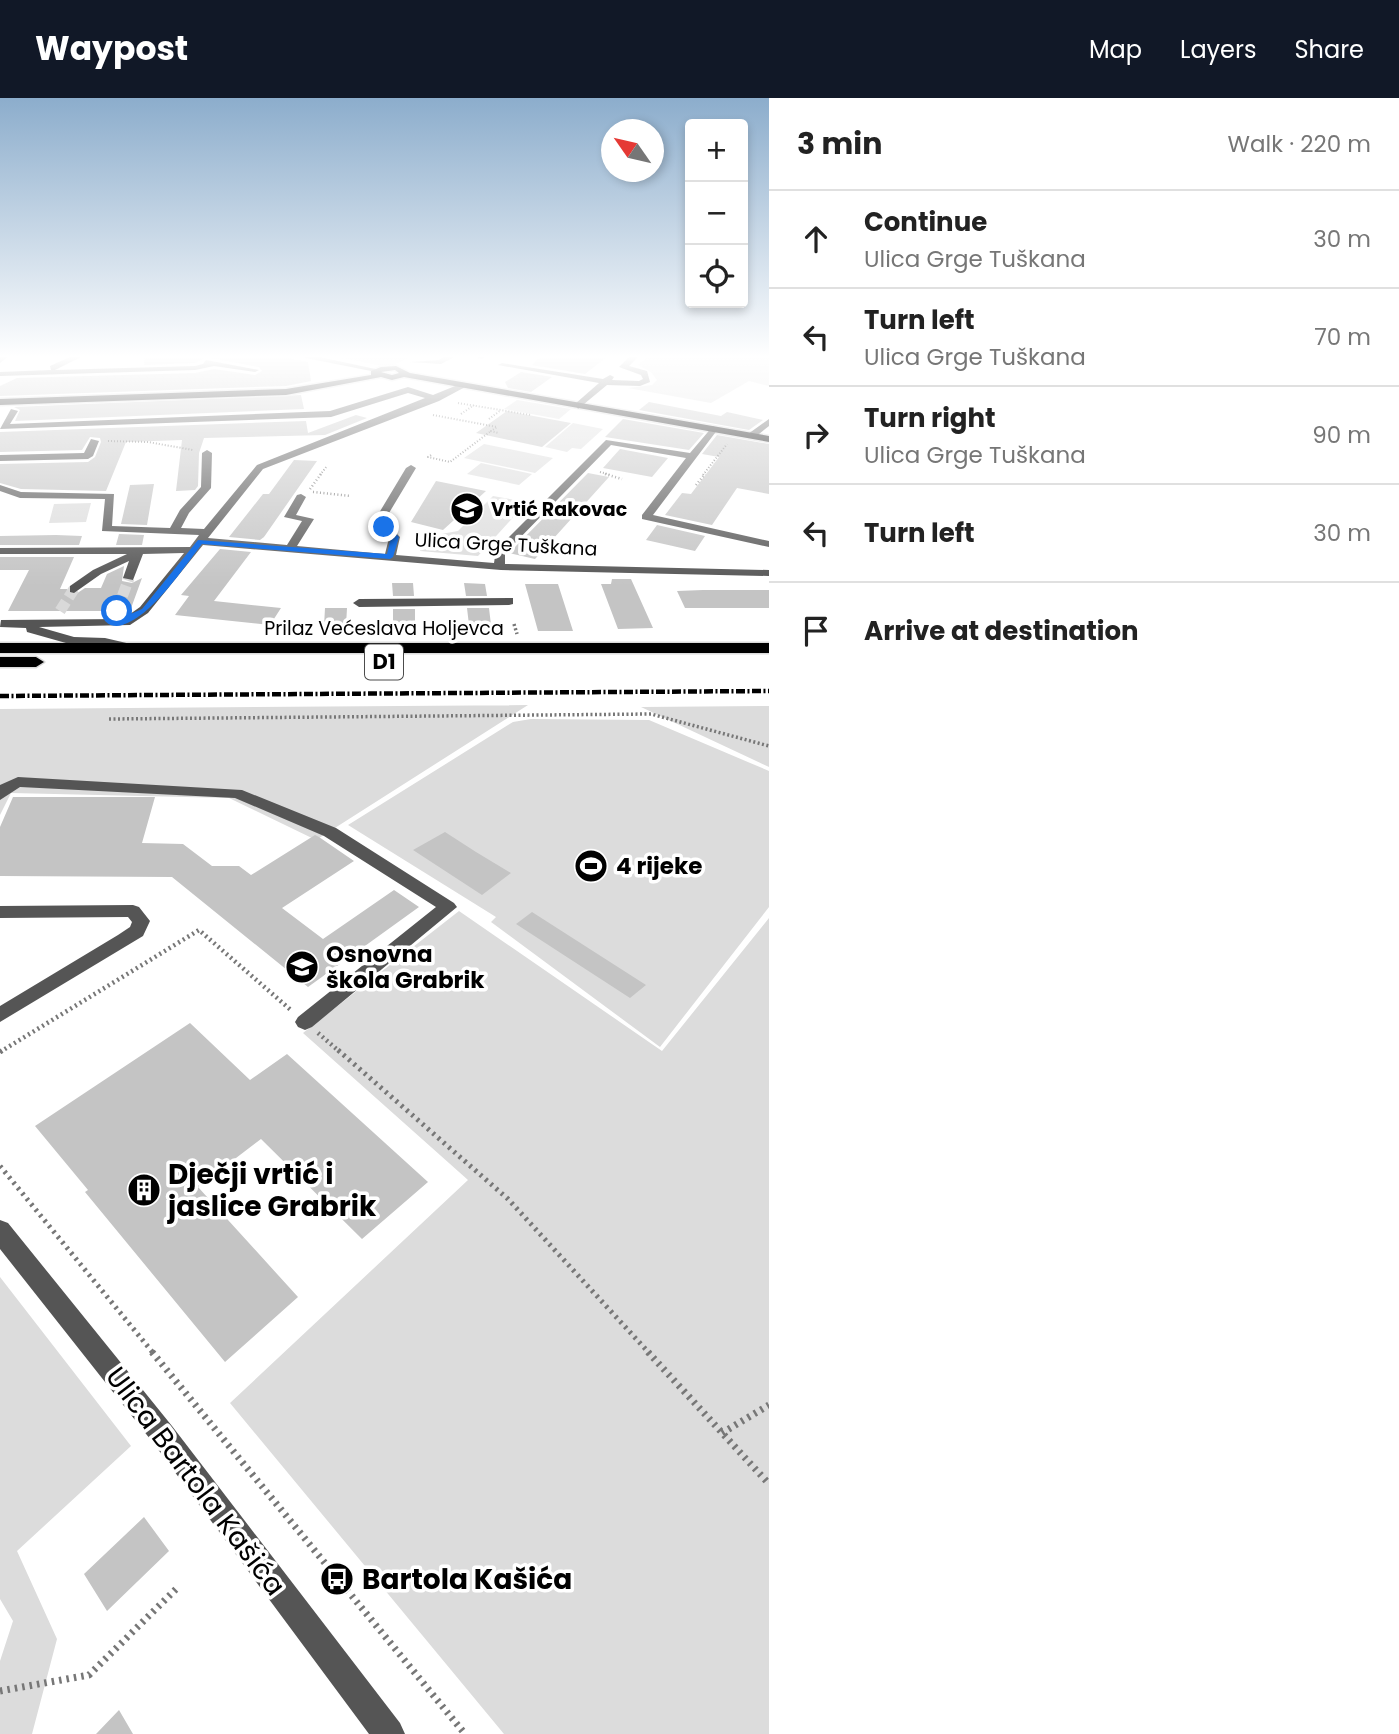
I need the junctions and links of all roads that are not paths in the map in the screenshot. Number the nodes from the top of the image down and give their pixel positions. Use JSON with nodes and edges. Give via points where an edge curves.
{"nodes":[{"id":1,"x":350,"y":432,"type":"edge"},
{"id":2,"x":710,"y":432,"type":"edge"},
{"id":3,"x":732,"y":432,"type":"edge"},
{"id":4,"x":756,"y":432,"type":"edge"},
{"id":5,"x":751,"y":436,"type":"junction"},
{"id":6,"x":769,"y":439,"type":"edge"},
{"id":7,"x":94,"y":441,"type":"dead end"},
{"id":8,"x":207,"y":453,"type":"road end"},
{"id":9,"x":692,"y":456,"type":"junction"},
{"id":10,"x":0,"y":458,"type":"edge"},
{"id":11,"x":411,"y":468,"type":"dead end"},
{"id":12,"x":0,"y":488,"type":"edge"},
{"id":13,"x":301,"y":497,"type":"dead end"},
{"id":14,"x":175,"y":529,"type":"junction"},
{"id":15,"x":200,"y":541,"type":"junction"},
{"id":16,"x":769,"y":544,"type":"edge"},
{"id":17,"x":290,"y":549,"type":"junction"},
{"id":18,"x":0,"y":551,"type":"edge"},
{"id":19,"x":138,"y":552,"type":"junction"},
{"id":20,"x":390,"y":557,"type":"junction"},
{"id":21,"x":501,"y":567,"type":"junction"},
{"id":22,"x":769,"y":573,"type":"edge"},
{"id":23,"x":129,"y":578,"type":"tunnel mouth"},
{"id":24,"x":74,"y":589,"type":"tunnel mouth"},
{"id":25,"x":509,"y":601,"type":"dead end"},
{"id":26,"x":359,"y":603,"type":"dead end"},
{"id":27,"x":0,"y":624,"type":"edge"},
{"id":28,"x":0,"y":648,"type":"edge"},
{"id":29,"x":130,"y":648,"type":"junction"},
{"id":30,"x":769,"y":648,"type":"edge"},
{"id":31,"x":769,"y":661,"type":"edge"},
{"id":32,"x":0,"y":662,"type":"edge"},
{"id":33,"x":0,"y":795,"type":"edge"},
{"id":34,"x":0,"y":912,"type":"edge"},
{"id":35,"x":0,"y":1016,"type":"edge"},
{"id":36,"x":305,"y":1022,"type":"road end"},
{"id":37,"x":0,"y":1231,"type":"edge"},
{"id":38,"x":389,"y":1734,"type":"edge"}],
"edges":[{"from":1,"to":15,"type":"street","via":[[260,467]]},
{"from":2,"to":9,"type":"street"},
{"from":3,"to":5,"type":"main road"},
{"from":4,"to":5,"type":"street"},
{"from":5,"to":6,"type":"main road"},
{"from":7,"to":10,"type":"street","via":[[88,456]]},
{"from":8,"to":14,"type":"street","via":[[206,488]]},
{"from":9,"to":16,"type":"street","via":[[646,517]]},
{"from":9,"to":21,"type":"street","via":[[609,442],[500,552]]},
{"from":11,"to":20,"type":"street","via":[[381,518],[395,537]]},
{"from":12,"to":14,"type":"street","name":"Ulica Grge Tuškana","via":[[20,495],[110,496],[106,529]]},
{"from":13,"to":17,"type":"street","via":[[289,517],[309,519]]},
{"from":14,"to":15,"type":"street","name":"Ulica Grge Tuškana"},
{"from":15,"to":17,"type":"street","name":"Ulica Grge Tuškana"},
{"from":15,"to":19,"type":"street","name":"Ulica Grge Tuškana"},
{"from":15,"to":27,"type":"street","via":[[144,610],[126,622],[114,617],[58,616]]},
{"from":17,"to":20,"type":"street","name":"Ulica Grge Tuškana"},
{"from":18,"to":19,"type":"street","name":"Ulica Grge Tuškana"},
{"from":19,"to":23,"type":"street"},
{"from":19,"to":24,"type":"street"},
{"from":20,"to":21,"type":"street","name":"Ulica Grge Tuškana"},
{"from":21,"to":22,"type":"street","name":"Ulica Grge Tuškana"},
{"from":25,"to":26,"type":"street"},
{"from":27,"to":29,"type":"street"},
{"from":28,"to":29,"type":"highway","name":"Prilaz Većeslava Holjevca","number":"D1"},
{"from":29,"to":30,"type":"highway","name":"Prilaz Većeslava Holjevca","number":"D1"},
{"from":31,"to":32,"type":"highway","name":"Prilaz Većeslava Holjevca","number":"D1"},
{"from":33,"to":36,"type":"street","via":[[18,782],[237,793],[330,832],[448,906]]},
{"from":34,"to":35,"type":"street","via":[[133,911],[141,921],[137,931],[124,940]]},
{"from":37,"to":38,"type":"street","name":"Ulica Bartola Kašića","via":[[163,1435]]}]}
